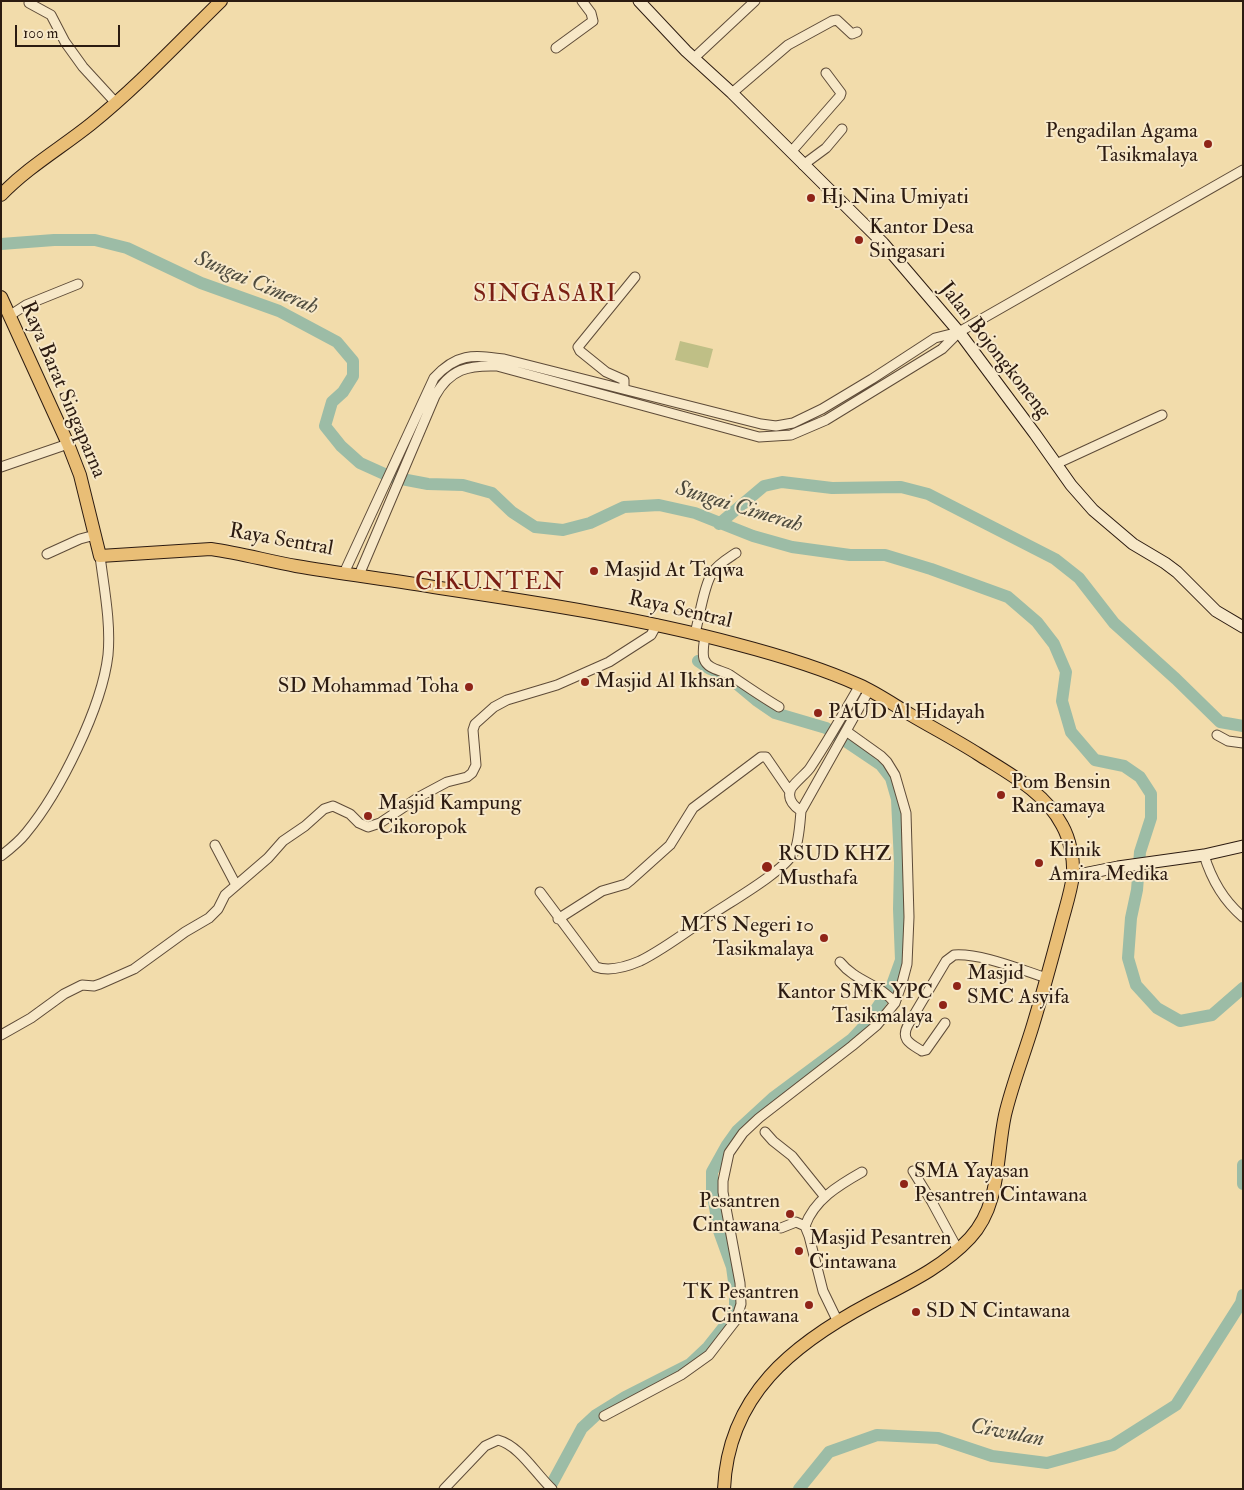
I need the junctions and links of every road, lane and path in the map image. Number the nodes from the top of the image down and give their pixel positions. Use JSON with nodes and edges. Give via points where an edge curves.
{"nodes":[{"id":1,"x":221,"y":1,"type":"edge"},
{"id":2,"x":582,"y":1,"type":"edge"},
{"id":3,"x":639,"y":1,"type":"edge"},
{"id":4,"x":754,"y":1,"type":"edge"},
{"id":5,"x":29,"y":3,"type":"dead end"},
{"id":6,"x":856,"y":32,"type":"dead end"},
{"id":7,"x":556,"y":48,"type":"dead end"},
{"id":8,"x":694,"y":58,"type":"junction"},
{"id":9,"x":826,"y":73,"type":"dead end"},
{"id":10,"x":732,"y":93,"type":"junction"},
{"id":11,"x":116,"y":103,"type":"junction"},
{"id":12,"x":842,"y":129,"type":"dead end"},
{"id":13,"x":791,"y":152,"type":"junction"},
{"id":14,"x":803,"y":164,"type":"junction"},
{"id":15,"x":1243,"y":170,"type":"edge"},
{"id":16,"x":1,"y":195,"type":"edge"},
{"id":17,"x":635,"y":277,"type":"dead end"},
{"id":18,"x":78,"y":284,"type":"dead end"},
{"id":19,"x":4,"y":307,"type":"edge"},
{"id":20,"x":959,"y":332,"type":"junction"},
{"id":21,"x":540,"y":373,"type":"junction"},
{"id":22,"x":872,"y":379,"type":"junction"},
{"id":23,"x":878,"y":388,"type":"junction"},
{"id":24,"x":624,"y":389,"type":"junction"},
{"id":25,"x":657,"y":398,"type":"junction"},
{"id":26,"x":654,"y":409,"type":"junction"},
{"id":27,"x":1162,"y":415,"type":"dead end"},
{"id":28,"x":68,"y":444,"type":"junction"},
{"id":29,"x":1056,"y":464,"type":"junction"},
{"id":30,"x":1,"y":467,"type":"edge"},
{"id":31,"x":391,"y":471,"type":"junction"},
{"id":32,"x":401,"y":474,"type":"junction"},
{"id":33,"x":95,"y":535,"type":"junction"},
{"id":34,"x":736,"y":553,"type":"dead end"},
{"id":35,"x":47,"y":554,"type":"dead end"},
{"id":36,"x":100,"y":556,"type":"junction"},
{"id":37,"x":344,"y":573,"type":"junction"},
{"id":38,"x":359,"y":575,"type":"junction"},
{"id":39,"x":657,"y":624,"type":"junction"},
{"id":40,"x":1243,"y":627,"type":"edge"},
{"id":41,"x":700,"y":635,"type":"junction"},
{"id":42,"x":864,"y":688,"type":"junction"},
{"id":43,"x":779,"y":708,"type":"dead end"},
{"id":44,"x":1218,"y":735,"type":"dead end"},
{"id":45,"x":843,"y":736,"type":"junction"},
{"id":46,"x":1243,"y":743,"type":"edge"},
{"id":47,"x":806,"y":773,"type":"junction"},
{"id":48,"x":819,"y":781,"type":"junction"},
{"id":49,"x":790,"y":792,"type":"junction"},
{"id":50,"x":801,"y":811,"type":"junction"},
{"id":51,"x":215,"y":845,"type":"dead end"},
{"id":52,"x":1243,"y":846,"type":"edge"},
{"id":53,"x":1204,"y":855,"type":"junction"},
{"id":54,"x":1,"y":856,"type":"edge"},
{"id":55,"x":1073,"y":876,"type":"junction"},
{"id":56,"x":236,"y":885,"type":"junction"},
{"id":57,"x":540,"y":892,"type":"dead end"},
{"id":58,"x":1243,"y":917,"type":"edge"},
{"id":59,"x":558,"y":919,"type":"junction"},
{"id":60,"x":840,"y":962,"type":"dead end"},
{"id":61,"x":1046,"y":978,"type":"junction"},
{"id":62,"x":889,"y":996,"type":"junction"},
{"id":63,"x":945,"y":1023,"type":"dead end"},
{"id":64,"x":1,"y":1034,"type":"edge"},
{"id":65,"x":765,"y":1132,"type":"dead end"},
{"id":66,"x":862,"y":1172,"type":"dead end"},
{"id":67,"x":913,"y":1172,"type":"dead end"},
{"id":68,"x":825,"y":1197,"type":"junction"},
{"id":69,"x":805,"y":1226,"type":"junction"},
{"id":70,"x":781,"y":1228,"type":"dead end"},
{"id":71,"x":958,"y":1250,"type":"junction"},
{"id":72,"x":838,"y":1322,"type":"junction"},
{"id":73,"x":604,"y":1416,"type":"dead end"},
{"id":74,"x":720,"y":1488,"type":"edge"},
{"id":75,"x":444,"y":1489,"type":"edge"},
{"id":76,"x":552,"y":1489,"type":"edge"}],
"edges":[{"from":1,"to":11,"type":"main road"},
{"from":2,"to":7,"type":"street","via":[[593,21]]},
{"from":3,"to":8,"type":"main road","name":"Jalan Bojongkoneng"},
{"from":4,"to":8,"type":"street"},
{"from":5,"to":11,"type":"street","via":[[51,15],[82,67]]},
{"from":6,"to":10,"type":"street","via":[[852,34],[838,20],[832,22],[788,45]]},
{"from":8,"to":10,"type":"main road","name":"Jalan Bojongkoneng"},
{"from":9,"to":13,"type":"street","via":[[840,96]]},
{"from":10,"to":13,"type":"main road","name":"Jalan Bojongkoneng"},
{"from":11,"to":16,"type":"main road"},
{"from":12,"to":14,"type":"street","via":[[826,148]]},
{"from":13,"to":14,"type":"main road","name":"Jalan Bojongkoneng"},
{"from":14,"to":20,"type":"main road","name":"Jalan Bojongkoneng","via":[[883,243]]},
{"from":15,"to":20,"type":"street"},
{"from":17,"to":24,"type":"street","via":[[578,347],[606,372],[624,380]]},
{"from":18,"to":19,"type":"street","via":[[26,305]]},
{"from":19,"to":28,"type":"main road","name":"Raya Barat Singaparna"},
{"from":20,"to":22,"type":"street","via":[[935,338]]},
{"from":20,"to":23,"type":"street","via":[[942,349]]},
{"from":20,"to":29,"type":"main road","name":"Jalan Bojongkoneng"},
{"from":21,"to":24,"type":"street"},
{"from":21,"to":26,"type":"street"},
{"from":21,"to":31,"type":"street","via":[[504,358],[466,356],[453,361],[434,378]]},
{"from":21,"to":32,"type":"street","via":[[497,366],[477,365],[462,369],[441,385]]},
{"from":22,"to":23,"type":"street"},
{"from":22,"to":25,"type":"street","via":[[793,424],[776,426]]},
{"from":23,"to":26,"type":"street","via":[[807,430],[773,437],[759,437]]},
{"from":24,"to":25,"type":"street"},
{"from":25,"to":26,"type":"street"},
{"from":27,"to":29,"type":"street"},
{"from":28,"to":30,"type":"street"},
{"from":28,"to":33,"type":"main road","name":"Raya Barat Singaparna","via":[[80,474]]},
{"from":29,"to":40,"type":"main road","name":"Jalan Bojongkoneng","via":[[1078,494],[1109,525],[1171,568],[1216,611]]},
{"from":31,"to":32,"type":"street"},
{"from":31,"to":37,"type":"street"},
{"from":32,"to":38,"type":"street"},
{"from":33,"to":35,"type":"street"},
{"from":33,"to":36,"type":"main road","name":"Raya Barat Singaparna"},
{"from":34,"to":41,"type":"street","via":[[722,562],[708,581]]},
{"from":36,"to":37,"type":"main road","name":"Raya Sentral","via":[[212,549]]},
{"from":36,"to":54,"type":"street","via":[[108,634],[104,680],[83,735],[44,809],[25,834]]},
{"from":37,"to":38,"type":"main road","name":"Raya Sentral"},
{"from":38,"to":39,"type":"main road","name":"Raya Sentral"},
{"from":39,"to":41,"type":"main road","name":"Raya Sentral"},
{"from":39,"to":56,"type":"street","via":[[651,636],[609,662],[494,707],[472,730],[476,765],[467,777],[447,782],[419,796],[368,827],[333,806],[324,809]]},
{"from":41,"to":42,"type":"main road","name":"Raya Sentral","via":[[788,658]]},
{"from":41,"to":43,"type":"street","via":[[705,662]]},
{"from":42,"to":45,"type":"street"},
{"from":42,"to":47,"type":"street"},
{"from":42,"to":55,"type":"main road","name":"Raya Sentral","via":[[966,747],[1040,797],[1063,826],[1072,858]]},
{"from":44,"to":46,"type":"street","via":[[1228,742]]},
{"from":45,"to":48,"type":"street"},
{"from":45,"to":62,"type":"street","via":[[887,762],[895,775],[906,812],[907,964],[902,983]]},
{"from":47,"to":48,"type":"street"},
{"from":47,"to":49,"type":"street"},
{"from":48,"to":50,"type":"street"},
{"from":49,"to":50,"type":"street","via":[[791,800]]},
{"from":49,"to":59,"type":"street","via":[[766,757],[761,757],[693,808],[670,846],[626,884],[602,890]]},
{"from":50,"to":59,"type":"street","via":[[794,851],[771,875],[640,960],[622,968],[605,970],[596,967]]},
{"from":51,"to":56,"type":"street"},
{"from":52,"to":53,"type":"main road"},
{"from":53,"to":55,"type":"main road"},
{"from":53,"to":58,"type":"street","via":[[1217,887]]},
{"from":55,"to":61,"type":"main road"},
{"from":56,"to":64,"type":"street","via":[[224,896],[210,918],[142,964],[111,980],[69,991],[32,1018]]},
{"from":57,"to":59,"type":"street"},
{"from":60,"to":62,"type":"street","via":[[854,976]]},
{"from":61,"to":63,"type":"street","via":[[996,962],[954,955],[946,961],[904,1032],[905,1036],[912,1045],[926,1050]]},
{"from":61,"to":71,"type":"main road","via":[[1006,1112],[992,1199],[974,1234]]},
{"from":62,"to":73,"type":"street","via":[[877,1024],[754,1123],[729,1153],[722,1180],[740,1283],[741,1304],[736,1320],[710,1355],[681,1375]]},
{"from":65,"to":68,"type":"street","via":[[792,1156]]},
{"from":66,"to":68,"type":"street"},
{"from":67,"to":71,"type":"street"},
{"from":68,"to":69,"type":"street","via":[[812,1210]]},
{"from":69,"to":70,"type":"street","via":[[796,1222]]},
{"from":69,"to":72,"type":"street","via":[[823,1291]]},
{"from":71,"to":72,"type":"main road","via":[[923,1276]]},
{"from":72,"to":74,"type":"main road","via":[[804,1344],[754,1396],[731,1439]]},
{"from":75,"to":76,"type":"street","via":[[485,1446],[498,1440],[520,1454]]}]}
